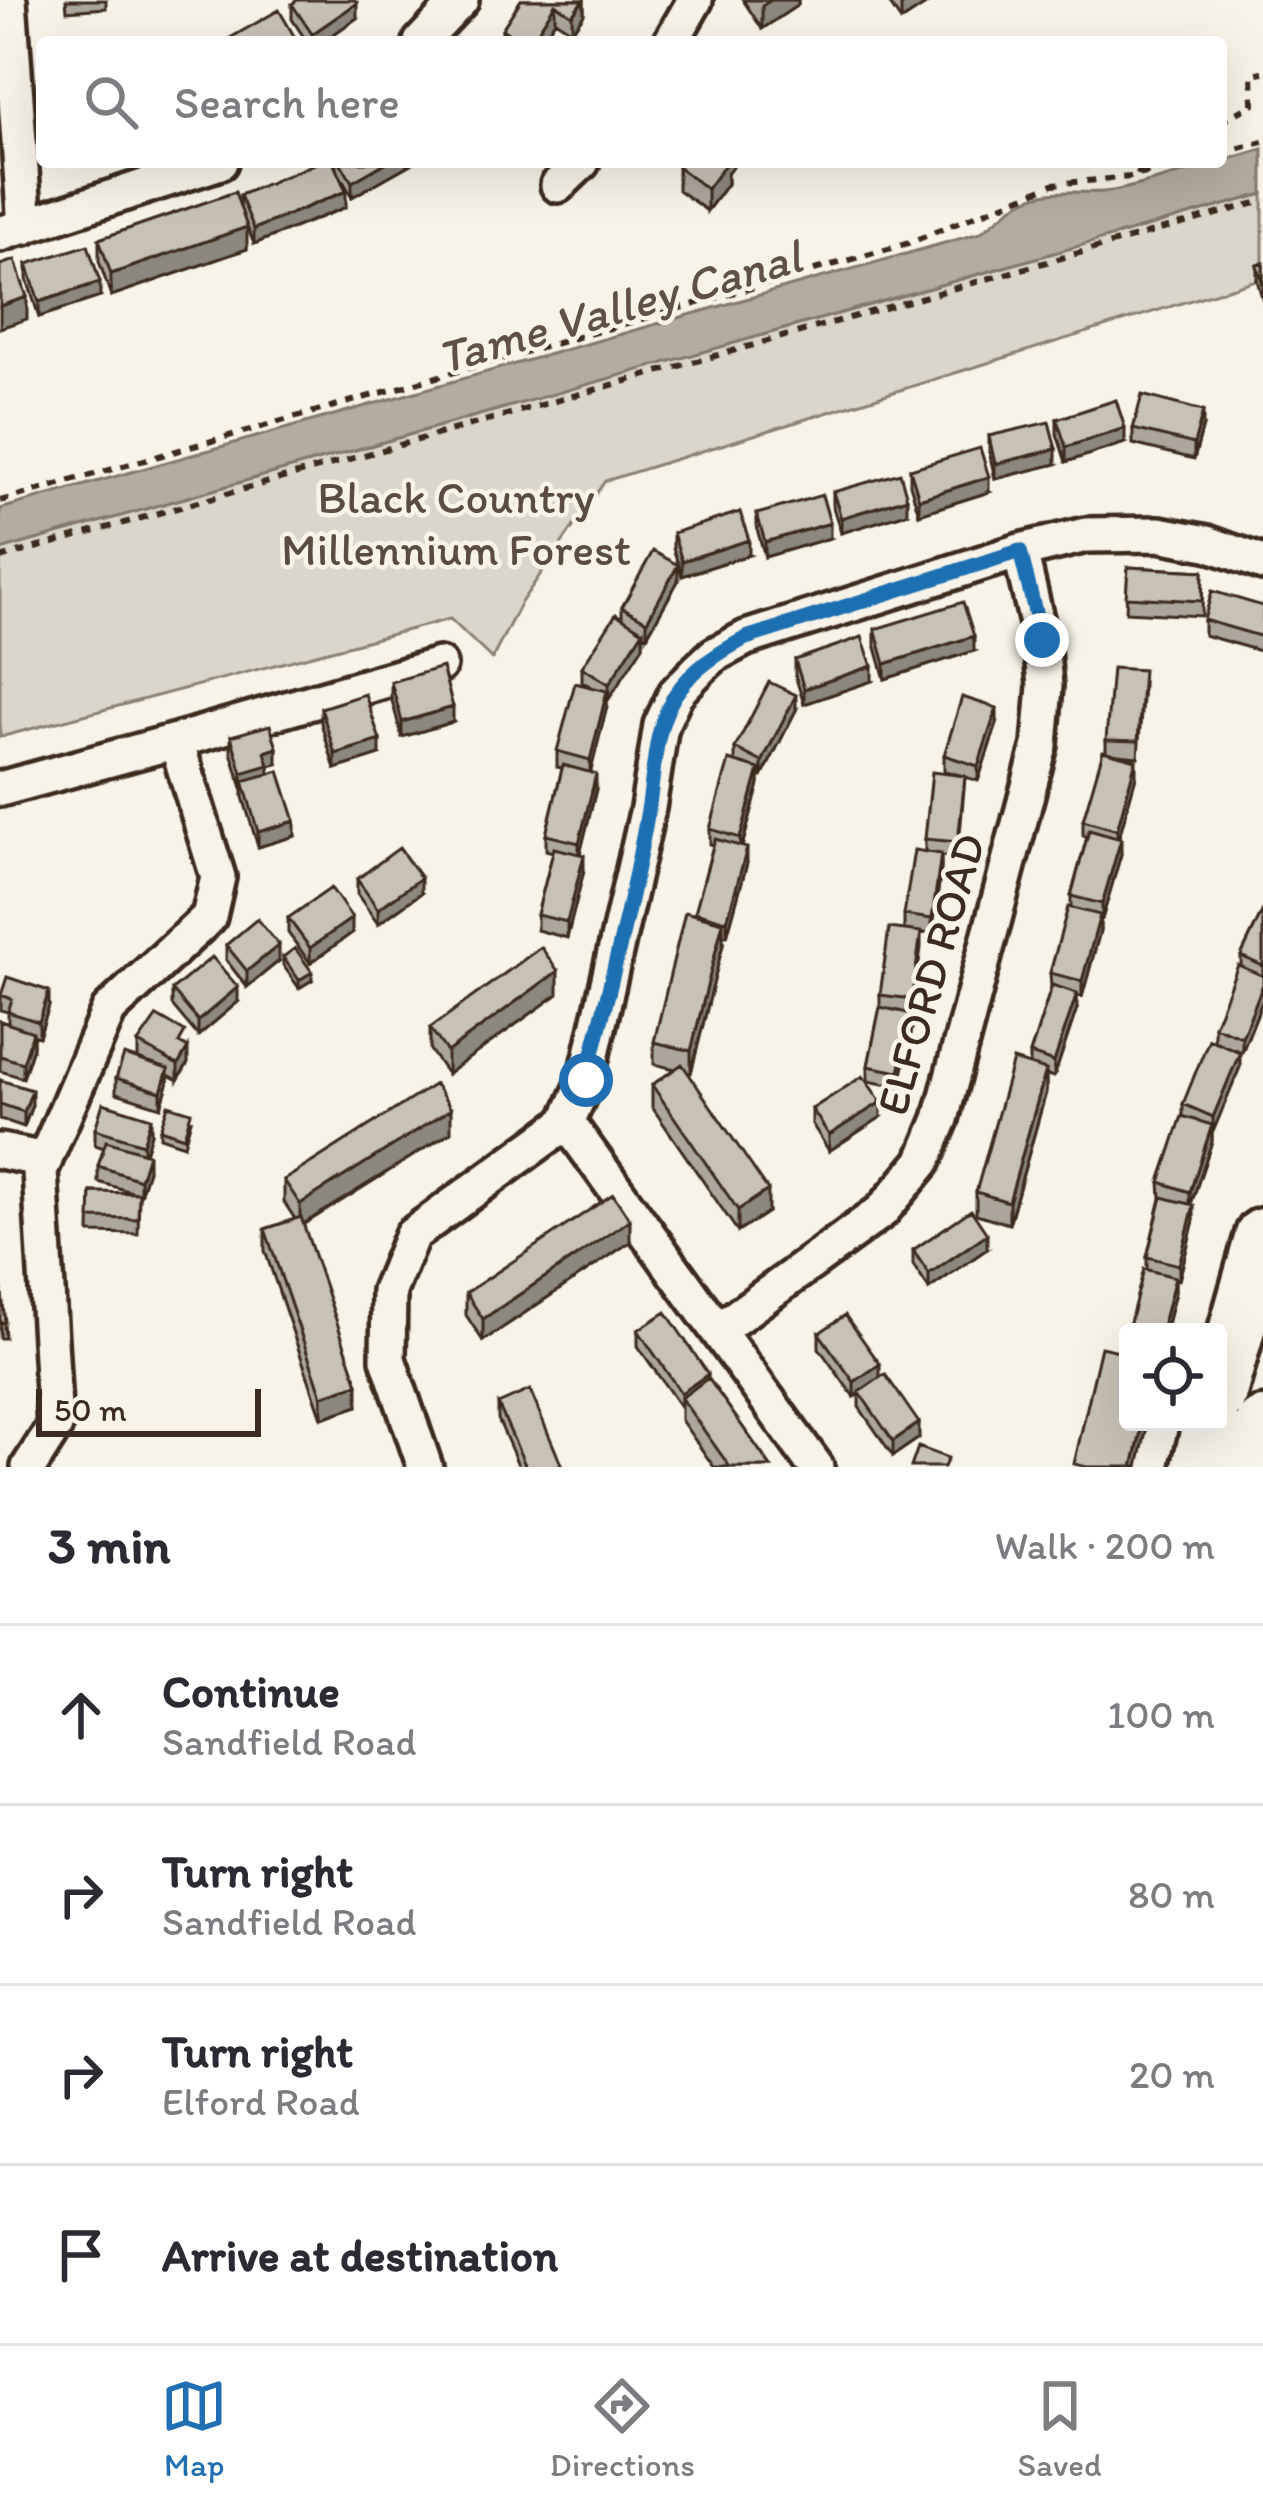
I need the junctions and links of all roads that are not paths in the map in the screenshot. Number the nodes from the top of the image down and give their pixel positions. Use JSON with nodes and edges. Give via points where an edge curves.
{"nodes":[{"id":1,"x":9,"y":0,"type":"edge"},
{"id":2,"x":461,"y":0,"type":"edge"},
{"id":3,"x":695,"y":0,"type":"edge"},
{"id":4,"x":427,"y":36,"type":"edge"},
{"id":5,"x":674,"y":36,"type":"edge"},
{"id":6,"x":202,"y":168,"type":"edge"},
{"id":7,"x":12,"y":230,"type":"edge"},
{"id":8,"x":1020,"y":551,"type":"junction"},
{"id":9,"x":1263,"y":563,"type":"edge"},
{"id":10,"x":439,"y":665,"type":"edge"},
{"id":11,"x":176,"y":741,"type":"junction"},
{"id":12,"x":0,"y":789,"type":"edge"},
{"id":13,"x":567,"y":1122,"type":"junction"},
{"id":14,"x":0,"y":1151,"type":"edge"},
{"id":15,"x":45,"y":1160,"type":"junction"},
{"id":16,"x":1263,"y":1236,"type":"edge"},
{"id":17,"x":720,"y":1329,"type":"junction"},
{"id":18,"x":1227,"y":1364,"type":"edge"},
{"id":19,"x":1263,"y":1425,"type":"edge"},
{"id":20,"x":1209,"y":1431,"type":"edge"},
{"id":21,"x":28,"y":1467,"type":"edge"},
{"id":22,"x":425,"y":1467,"type":"edge"},
{"id":23,"x":816,"y":1467,"type":"edge"},
{"id":24,"x":1201,"y":1467,"type":"edge"},
{"id":25,"x":1252,"y":1467,"type":"edge"}],
"edges":[{"from":1,"to":7,"type":"street"},
{"from":2,"to":4,"type":"street"},
{"from":3,"to":5,"type":"street"},
{"from":6,"to":7,"type":"street"},
{"from":8,"to":9,"type":"street","via":[[1086,535],[1159,534]]},
{"from":8,"to":13,"type":"street","via":[[746,638],[676,693],[661,725],[586,1080]]},
{"from":8,"to":17,"type":"street","name":"ELFORD ROAD","via":[[1042,640],[1040,745],[940,1119],[922,1162],[882,1211]]},
{"from":10,"to":11,"type":"street"},
{"from":11,"to":12,"type":"street"},
{"from":11,"to":15,"type":"street","via":[[218,877],[208,917],[109,1010]]},
{"from":13,"to":17,"type":"street"},
{"from":13,"to":22,"type":"street","via":[[412,1235],[389,1291],[388,1358]]},
{"from":14,"to":15,"type":"street"},
{"from":15,"to":21,"type":"street","via":[[55,1426]]},
{"from":16,"to":18,"type":"main road"},
{"from":17,"to":23,"type":"street"},
{"from":19,"to":25,"type":"main road"},
{"from":20,"to":24,"type":"main road"}]}
